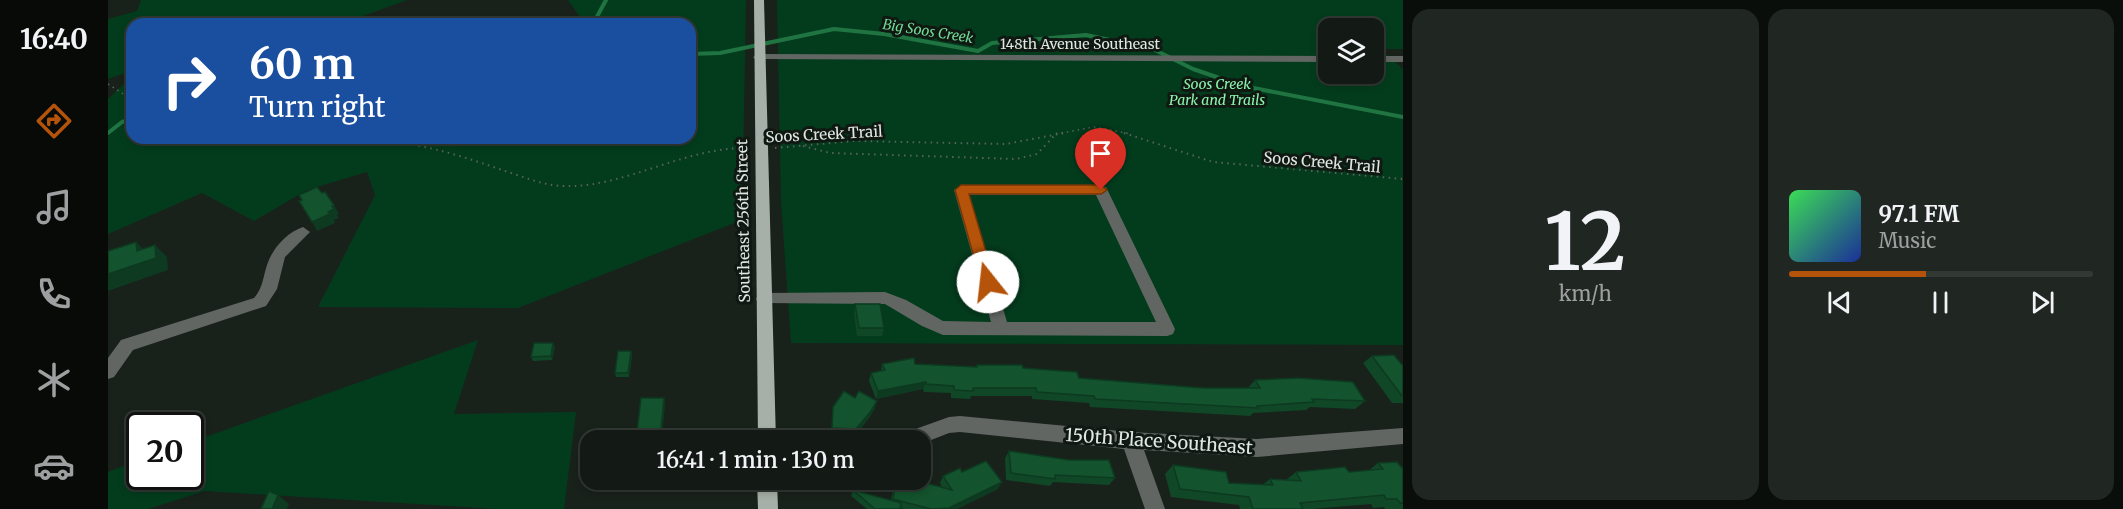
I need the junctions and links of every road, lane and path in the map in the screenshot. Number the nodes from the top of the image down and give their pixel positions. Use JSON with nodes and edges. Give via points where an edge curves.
{"nodes":[{"id":1,"x":759,"y":0,"type":"edge"},
{"id":2,"x":759,"y":50,"type":"junction"},
{"id":3,"x":1318,"y":59,"type":"edge"},
{"id":4,"x":1384,"y":59,"type":"edge"},
{"id":5,"x":1403,"y":59,"type":"edge"},
{"id":6,"x":108,"y":84,"type":"edge"},
{"id":7,"x":126,"y":99,"type":"edge"},
{"id":8,"x":1057,"y":133,"type":"junction"},
{"id":9,"x":407,"y":144,"type":"edge"},
{"id":10,"x":801,"y":146,"type":"junction"},
{"id":11,"x":761,"y":148,"type":"junction"},
{"id":12,"x":1403,"y":179,"type":"edge"},
{"id":13,"x":303,"y":232,"type":"dead end"},
{"id":14,"x":764,"y":299,"type":"junction"},
{"id":15,"x":1001,"y":328,"type":"junction"},
{"id":16,"x":108,"y":372,"type":"edge"},
{"id":17,"x":767,"y":430,"type":"edge"},
{"id":18,"x":931,"y":432,"type":"edge"},
{"id":19,"x":1403,"y":436,"type":"edge"},
{"id":20,"x":1131,"y":441,"type":"junction"},
{"id":21,"x":767,"y":490,"type":"edge"},
{"id":22,"x":768,"y":509,"type":"edge"},
{"id":23,"x":1155,"y":509,"type":"edge"}],
"edges":[{"from":1,"to":2,"type":"main road","name":"Southeast 256th Street"},
{"from":2,"to":3,"type":"street","name":"148th Avenue Southeast"},
{"from":2,"to":11,"type":"main road","name":"Southeast 256th Street"},
{"from":4,"to":5,"type":"street"},
{"from":6,"to":7,"type":"path"},
{"from":8,"to":10,"type":"path","name":"Soos Creek Trail","via":[[1006,144],[854,141]]},
{"from":8,"to":10,"type":"path","via":[[1036,154],[1016,159],[830,153]]},
{"from":8,"to":12,"type":"path","name":"Soos Creek Trail","via":[[1105,128],[1213,162]]},
{"from":9,"to":11,"type":"path","name":"Soos Creek Trail","via":[[560,187],[597,182],[686,156]]},
{"from":10,"to":11,"type":"path","name":"Soos Creek Trail"},
{"from":11,"to":14,"type":"main road","name":"Southeast 256th Street"},
{"from":13,"to":16,"type":"street","via":[[284,247],[275,262],[268,295],[260,302],[127,345]]},
{"from":14,"to":15,"type":"street","via":[[885,298],[943,328]]},
{"from":14,"to":17,"type":"main road","name":"Southeast 256th Street"},
{"from":15,"to":15,"type":"street","via":[[1167,329],[1101,190],[961,190]]},
{"from":18,"to":20,"type":"street","name":"150th Place Southeast","via":[[960,424]]},
{"from":19,"to":20,"type":"street","name":"150th Place Southeast","via":[[1257,448]]},
{"from":20,"to":23,"type":"street"},
{"from":21,"to":22,"type":"main road"}]}
